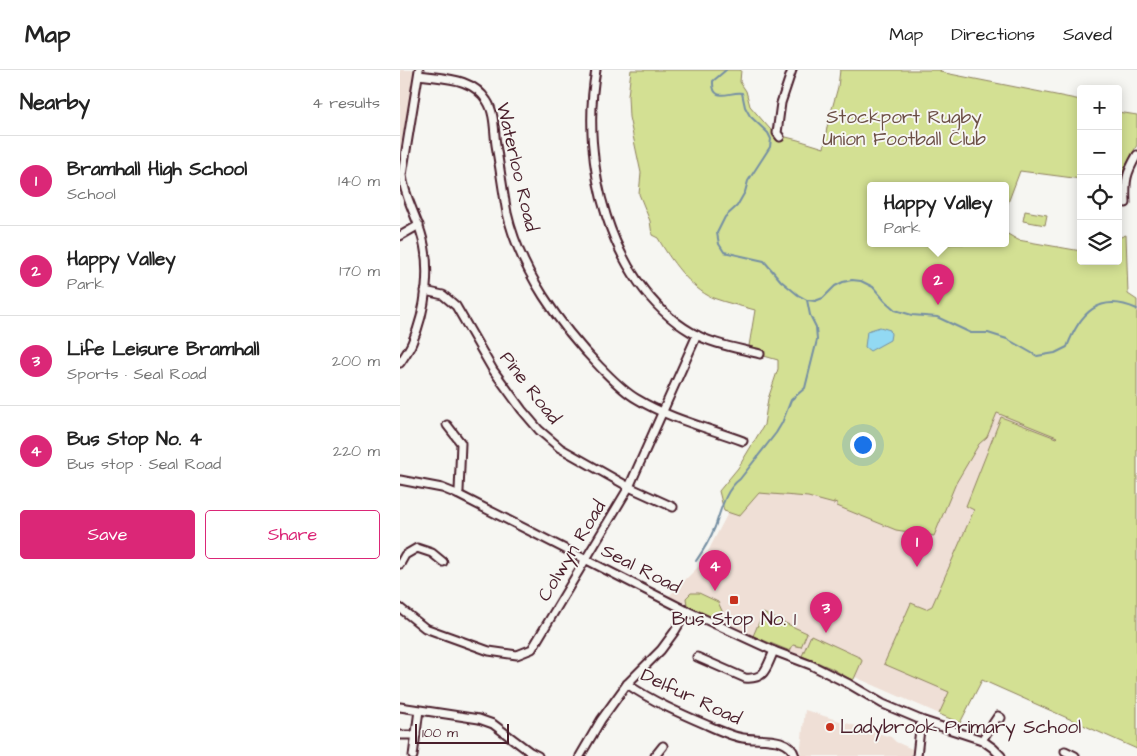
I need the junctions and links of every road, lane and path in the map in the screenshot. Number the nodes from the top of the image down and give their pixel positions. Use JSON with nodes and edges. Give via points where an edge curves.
{"nodes":[{"id":1,"x":596,"y":70,"type":"edge"},
{"id":2,"x":792,"y":70,"type":"edge"},
{"id":3,"x":419,"y":72,"type":"edge"},
{"id":4,"x":780,"y":137,"type":"dead end"},
{"id":5,"x":1137,"y":155,"type":"edge"},
{"id":6,"x":1126,"y":203,"type":"dead end"},
{"id":7,"x":418,"y":225,"type":"junction"},
{"id":8,"x":400,"y":236,"type":"edge"},
{"id":9,"x":425,"y":291,"type":"junction"},
{"id":10,"x":697,"y":335,"type":"junction"},
{"id":11,"x":760,"y":354,"type":"dead end"},
{"id":12,"x":400,"y":363,"type":"edge"},
{"id":13,"x":663,"y":413,"type":"junction"},
{"id":14,"x":447,"y":425,"type":"dead end"},
{"id":15,"x":743,"y":440,"type":"dead end"},
{"id":16,"x":400,"y":480,"type":"edge"},
{"id":17,"x":629,"y":487,"type":"junction"},
{"id":18,"x":457,"y":494,"type":"junction"},
{"id":19,"x":674,"y":507,"type":"dead end"},
{"id":20,"x":585,"y":560,"type":"junction"},
{"id":21,"x":443,"y":562,"type":"dead end"},
{"id":22,"x":400,"y":564,"type":"edge"},
{"id":23,"x":400,"y":608,"type":"edge"},
{"id":24,"x":687,"y":611,"type":"junction"},
{"id":25,"x":774,"y":651,"type":"junction"},
{"id":26,"x":697,"y":657,"type":"dead end"},
{"id":27,"x":627,"y":684,"type":"junction"},
{"id":28,"x":400,"y":707,"type":"edge"},
{"id":29,"x":419,"y":710,"type":"junction"},
{"id":30,"x":1002,"y":718,"type":"dead end"},
{"id":31,"x":921,"y":720,"type":"junction"},
{"id":32,"x":400,"y":735,"type":"edge"},
{"id":33,"x":416,"y":735,"type":"junction"},
{"id":34,"x":982,"y":740,"type":"junction"},
{"id":35,"x":662,"y":746,"type":"dead end"},
{"id":36,"x":1065,"y":751,"type":"dead end"},
{"id":37,"x":413,"y":756,"type":"edge"},
{"id":38,"x":538,"y":756,"type":"edge"},
{"id":39,"x":580,"y":756,"type":"edge"},
{"id":40,"x":655,"y":756,"type":"edge"},
{"id":41,"x":794,"y":756,"type":"edge"},
{"id":42,"x":917,"y":756,"type":"edge"},
{"id":43,"x":1000,"y":756,"type":"edge"},
{"id":44,"x":1075,"y":756,"type":"edge"}],
"edges":[{"from":1,"to":10,"type":"street","via":[[592,110],[595,167],[601,200],[615,238],[653,300],[669,316]]},
{"from":2,"to":4,"type":"street","via":[[781,104],[776,133]]},
{"from":3,"to":7,"type":"street","via":[[402,174],[405,192]]},
{"from":3,"to":13,"type":"street","name":"Waterloo Road","via":[[464,82],[483,95],[494,126],[508,214],[516,241],[542,293],[590,356],[616,384]]},
{"from":5,"to":6,"type":"street","via":[[1127,174]]},
{"from":7,"to":8,"type":"street"},
{"from":7,"to":9,"type":"street","via":[[426,256]]},
{"from":9,"to":12,"type":"street","via":[[416,331]]},
{"from":9,"to":17,"type":"street","name":"Pine Road","via":[[443,295],[456,306],[493,370],[539,430],[560,448]]},
{"from":10,"to":11,"type":"street"},
{"from":10,"to":13,"type":"street","name":"Colwyn Road"},
{"from":13,"to":15,"type":"street","name":"Waterloo Road"},
{"from":13,"to":17,"type":"street","name":"Colwyn Road"},
{"from":14,"to":18,"type":"street","via":[[460,442]]},
{"from":16,"to":18,"type":"street","name":"Seal Road"},
{"from":17,"to":19,"type":"street","name":"Pine Road"},
{"from":17,"to":20,"type":"street","name":"Colwyn Road"},
{"from":18,"to":20,"type":"street","name":"Seal Road"},
{"from":20,"to":23,"type":"street","name":"Colwyn Road","via":[[535,646],[520,655],[488,651],[424,628]]},
{"from":20,"to":24,"type":"street","name":"Seal Road"},
{"from":21,"to":22,"type":"street","via":[[432,553],[417,548],[405,555]]},
{"from":24,"to":25,"type":"street","name":"Seal Road"},
{"from":24,"to":27,"type":"street","via":[[661,650]]},
{"from":25,"to":26,"type":"street","via":[[763,674],[752,679]]},
{"from":25,"to":31,"type":"street","name":"Seal Road","via":[[811,665],[883,704]]},
{"from":27,"to":39,"type":"street"},
{"from":27,"to":41,"type":"street","name":"Delfur Road","via":[[669,709],[730,734],[783,742]]},
{"from":28,"to":29,"type":"street"},
{"from":29,"to":33,"type":"street"},
{"from":29,"to":38,"type":"street","via":[[479,718],[493,724]]},
{"from":30,"to":34,"type":"street","via":[[998,716]]},
{"from":31,"to":34,"type":"street","name":"Seal Road"},
{"from":31,"to":42,"type":"street"},
{"from":32,"to":33,"type":"street"},
{"from":33,"to":37,"type":"street"},
{"from":34,"to":43,"type":"street","name":"Seal Road"},
{"from":35,"to":40,"type":"street"},
{"from":36,"to":44,"type":"street"}]}
